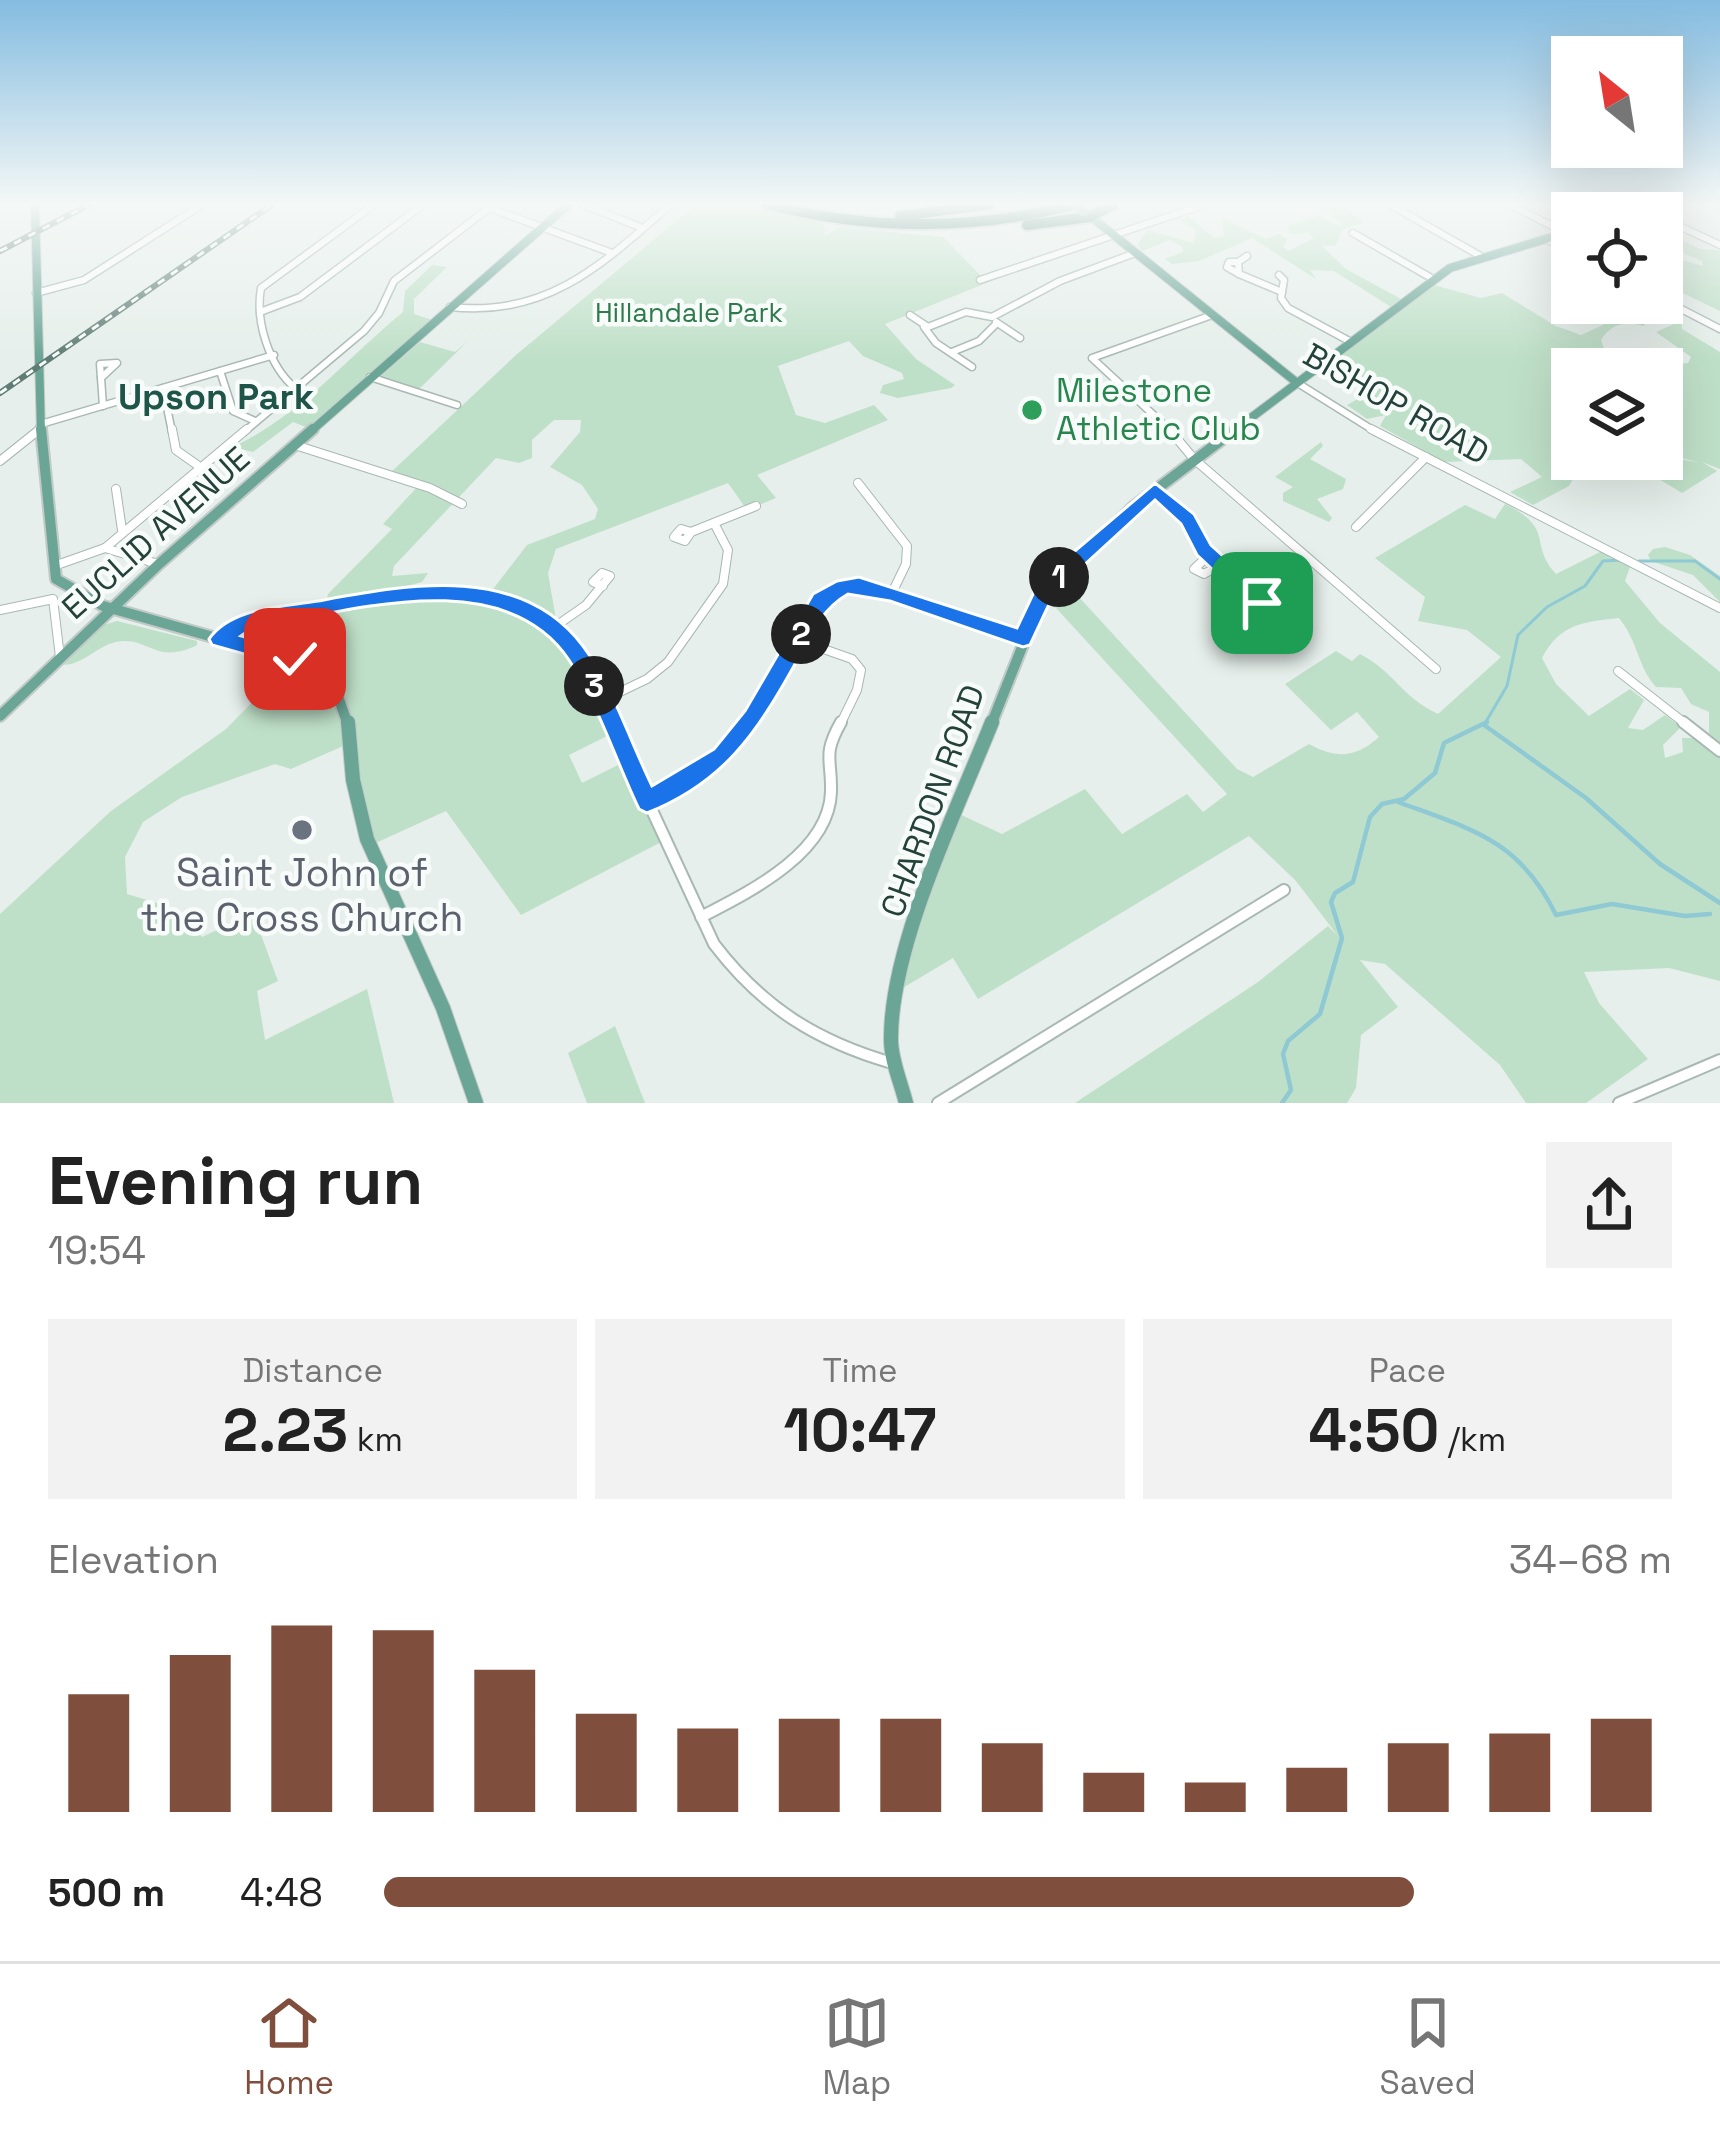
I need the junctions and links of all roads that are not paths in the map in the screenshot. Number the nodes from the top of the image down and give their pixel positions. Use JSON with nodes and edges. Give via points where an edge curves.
{"nodes":[{"id":1,"x":36,"y":255,"type":"edge"},
{"id":2,"x":122,"y":255,"type":"edge"},
{"id":3,"x":303,"y":255,"type":"edge"},
{"id":4,"x":355,"y":255,"type":"edge"},
{"id":5,"x":426,"y":255,"type":"edge"},
{"id":6,"x":510,"y":255,"type":"edge"},
{"id":7,"x":610,"y":255,"type":"edge"},
{"id":8,"x":1055,"y":255,"type":"edge"},
{"id":9,"x":1128,"y":255,"type":"edge"},
{"id":10,"x":1138,"y":255,"type":"edge"},
{"id":11,"x":1392,"y":255,"type":"edge"},
{"id":12,"x":1480,"y":255,"type":"edge"},
{"id":13,"x":1492,"y":255,"type":"edge"},
{"id":14,"x":1246,"y":256,"type":"dead end"},
{"id":15,"x":1484,"y":258,"type":"junction"},
{"id":16,"x":1279,"y":275,"type":"dead end"},
{"id":17,"x":1433,"y":279,"type":"junction"},
{"id":18,"x":980,"y":280,"type":"dead end"},
{"id":19,"x":1282,"y":292,"type":"junction"},
{"id":20,"x":36,"y":293,"type":"junction"},
{"id":21,"x":450,"y":308,"type":"junction"},
{"id":22,"x":1683,"y":310,"type":"edge"},
{"id":23,"x":260,"y":312,"type":"junction"},
{"id":24,"x":910,"y":315,"type":"dead end"},
{"id":25,"x":1212,"y":315,"type":"junction"},
{"id":26,"x":994,"y":320,"type":"junction"},
{"id":27,"x":924,"y":326,"type":"junction"},
{"id":28,"x":1720,"y":329,"type":"edge"},
{"id":29,"x":1020,"y":338,"type":"dead end"},
{"id":30,"x":1351,"y":342,"type":"junction"},
{"id":31,"x":950,"y":352,"type":"junction"},
{"id":32,"x":274,"y":355,"type":"junction"},
{"id":33,"x":972,"y":367,"type":"dead end"},
{"id":34,"x":220,"y":371,"type":"junction"},
{"id":35,"x":370,"y":377,"type":"junction"},
{"id":36,"x":101,"y":378,"type":"dead end"},
{"id":37,"x":1296,"y":382,"type":"junction"},
{"id":38,"x":163,"y":388,"type":"junction"},
{"id":39,"x":295,"y":388,"type":"junction"},
{"id":40,"x":457,"y":405,"type":"dead end"},
{"id":41,"x":103,"y":406,"type":"junction"},
{"id":42,"x":255,"y":421,"type":"junction"},
{"id":43,"x":41,"y":426,"type":"junction"},
{"id":44,"x":293,"y":445,"type":"junction"},
{"id":45,"x":1426,"y":457,"type":"junction"},
{"id":46,"x":1194,"y":459,"type":"junction"},
{"id":47,"x":0,"y":461,"type":"edge"},
{"id":48,"x":200,"y":467,"type":"junction"},
{"id":49,"x":858,"y":483,"type":"dead end"},
{"id":50,"x":116,"y":490,"type":"dead end"},
{"id":51,"x":1155,"y":490,"type":"junction"},
{"id":52,"x":462,"y":504,"type":"dead end"},
{"id":53,"x":756,"y":506,"type":"dead end"},
{"id":54,"x":714,"y":523,"type":"junction"},
{"id":55,"x":1356,"y":527,"type":"dead end"},
{"id":56,"x":123,"y":530,"type":"junction"},
{"id":57,"x":691,"y":532,"type":"dead end"},
{"id":58,"x":105,"y":548,"type":"junction"},
{"id":59,"x":1210,"y":555,"type":"junction"},
{"id":60,"x":159,"y":564,"type":"junction"},
{"id":61,"x":1220,"y":565,"type":"junction"},
{"id":62,"x":52,"y":567,"type":"junction"},
{"id":63,"x":602,"y":586,"type":"dead end"},
{"id":64,"x":892,"y":593,"type":"junction"},
{"id":65,"x":1252,"y":594,"type":"junction"},
{"id":66,"x":1262,"y":603,"type":"junction"},
{"id":67,"x":111,"y":608,"type":"junction"},
{"id":68,"x":1720,"y":608,"type":"edge"},
{"id":69,"x":0,"y":610,"type":"edge"},
{"id":70,"x":553,"y":628,"type":"junction"},
{"id":71,"x":220,"y":639,"type":"junction"},
{"id":72,"x":1023,"y":639,"type":"junction"},
{"id":73,"x":798,"y":640,"type":"junction"},
{"id":74,"x":1291,"y":648,"type":"dead end"},
{"id":75,"x":60,"y":658,"type":"junction"},
{"id":76,"x":1436,"y":669,"type":"dead end"},
{"id":77,"x":1618,"y":671,"type":"dead end"},
{"id":78,"x":601,"y":701,"type":"junction"},
{"id":79,"x":0,"y":716,"type":"edge"},
{"id":80,"x":1720,"y":751,"type":"edge"},
{"id":81,"x":647,"y":801,"type":"junction"},
{"id":82,"x":1284,"y":890,"type":"dead end"},
{"id":83,"x":701,"y":917,"type":"junction"},
{"id":84,"x":1720,"y":1060,"type":"edge"},
{"id":85,"x":893,"y":1064,"type":"junction"},
{"id":86,"x":476,"y":1103,"type":"edge"},
{"id":87,"x":906,"y":1103,"type":"edge"},
{"id":88,"x":938,"y":1103,"type":"edge"},
{"id":89,"x":1618,"y":1103,"type":"edge"}],
"edges":[{"from":1,"to":20,"type":"main road"},
{"from":2,"to":20,"type":"street","via":[[84,280]]},
{"from":3,"to":23,"type":"street","via":[[272,278],[257,298]]},
{"from":4,"to":23,"type":"street","via":[[299,297]]},
{"from":5,"to":39,"type":"street","via":[[389,287],[373,322]]},
{"from":6,"to":21,"type":"main road","name":"EUCLID AVENUE"},
{"from":7,"to":21,"type":"street","via":[[524,305],[485,313]]},
{"from":8,"to":18,"type":"street"},
{"from":9,"to":26,"type":"street","via":[[1060,281]]},
{"from":10,"to":25,"type":"main road","name":"BISHOP ROAD"},
{"from":11,"to":17,"type":"street"},
{"from":12,"to":15,"type":"street"},
{"from":13,"to":15,"type":"main road","name":"CHARDON ROAD"},
{"from":14,"to":19,"type":"street","via":[[1239,274]]},
{"from":15,"to":17,"type":"main road","name":"CHARDON ROAD"},
{"from":16,"to":19,"type":"street"},
{"from":17,"to":30,"type":"main road","name":"CHARDON ROAD"},
{"from":19,"to":30,"type":"street","via":[[1283,302]]},
{"from":20,"to":43,"type":"main road"},
{"from":21,"to":35,"type":"main road","name":"EUCLID AVENUE"},
{"from":22,"to":28,"type":"street"},
{"from":23,"to":32,"type":"street"},
{"from":24,"to":27,"type":"street"},
{"from":25,"to":37,"type":"main road","name":"BISHOP ROAD"},
{"from":25,"to":46,"type":"street","via":[[1092,358]]},
{"from":26,"to":27,"type":"street","via":[[966,312]]},
{"from":26,"to":29,"type":"street"},
{"from":26,"to":31,"type":"street","via":[[979,341]]},
{"from":27,"to":31,"type":"street"},
{"from":30,"to":37,"type":"main road","name":"CHARDON ROAD"},
{"from":31,"to":33,"type":"street"},
{"from":32,"to":34,"type":"street"},
{"from":32,"to":39,"type":"street"},
{"from":34,"to":38,"type":"street"},
{"from":34,"to":42,"type":"street","via":[[233,411]]},
{"from":35,"to":40,"type":"street"},
{"from":35,"to":44,"type":"main road","name":"EUCLID AVENUE"},
{"from":36,"to":41,"type":"street"},
{"from":37,"to":45,"type":"street","name":"BISHOP ROAD"},
{"from":37,"to":46,"type":"main road","name":"CHARDON ROAD"},
{"from":38,"to":41,"type":"street"},
{"from":38,"to":48,"type":"street","via":[[176,450]]},
{"from":39,"to":42,"type":"street"},
{"from":41,"to":43,"type":"street"},
{"from":42,"to":48,"type":"street"},
{"from":43,"to":47,"type":"street"},
{"from":43,"to":62,"type":"main road"},
{"from":44,"to":52,"type":"street"},
{"from":44,"to":60,"type":"main road","name":"EUCLID AVENUE"},
{"from":45,"to":55,"type":"street"},
{"from":45,"to":68,"type":"street","name":"BISHOP ROAD"},
{"from":46,"to":51,"type":"main road","name":"CHARDON ROAD"},
{"from":46,"to":76,"type":"street"},
{"from":48,"to":56,"type":"street"},
{"from":49,"to":64,"type":"street","via":[[907,546]]},
{"from":50,"to":56,"type":"street"},
{"from":51,"to":59,"type":"street","via":[[1188,519]]},
{"from":51,"to":72,"type":"main road","name":"CHARDON ROAD","via":[[1063,572]]},
{"from":53,"to":54,"type":"street"},
{"from":54,"to":57,"type":"street"},
{"from":54,"to":78,"type":"street","via":[[730,562],[703,615],[668,662]]},
{"from":56,"to":58,"type":"street"},
{"from":58,"to":60,"type":"street"},
{"from":58,"to":62,"type":"street"},
{"from":59,"to":61,"type":"street"},
{"from":59,"to":61,"type":"street","via":[[1195,569],[1204,574]]},
{"from":60,"to":67,"type":"main road","name":"EUCLID AVENUE"},
{"from":61,"to":65,"type":"street"},
{"from":62,"to":67,"type":"main road","via":[[65,589]]},
{"from":63,"to":70,"type":"street","via":[[590,605]]},
{"from":64,"to":72,"type":"street"},
{"from":64,"to":73,"type":"street","via":[[844,586],[820,600]]},
{"from":65,"to":66,"type":"street"},
{"from":65,"to":66,"type":"street","via":[[1235,608],[1245,613]]},
{"from":66,"to":74,"type":"street"},
{"from":67,"to":71,"type":"main road"},
{"from":67,"to":75,"type":"main road","name":"EUCLID AVENUE"},
{"from":69,"to":75,"type":"street","via":[[52,598]]},
{"from":70,"to":71,"type":"street","via":[[505,602],[446,590],[246,622]]},
{"from":70,"to":78,"type":"street"},
{"from":71,"to":86,"type":"main road","via":[[302,662],[338,688],[351,721],[362,831]]},
{"from":72,"to":85,"type":"main road","name":"CHARDON ROAD","via":[[903,964]]},
{"from":73,"to":81,"type":"street","via":[[722,757]]},
{"from":73,"to":83,"type":"street","via":[[852,659],[861,670],[826,751],[831,800],[781,871]]},
{"from":75,"to":79,"type":"main road","name":"EUCLID AVENUE"},
{"from":77,"to":80,"type":"street"},
{"from":78,"to":81,"type":"street"},
{"from":81,"to":83,"type":"street"},
{"from":82,"to":88,"type":"street"},
{"from":83,"to":85,"type":"street","via":[[733,971],[791,1024]]},
{"from":84,"to":89,"type":"street"},
{"from":85,"to":87,"type":"main road","name":"CHARDON ROAD"}]}
